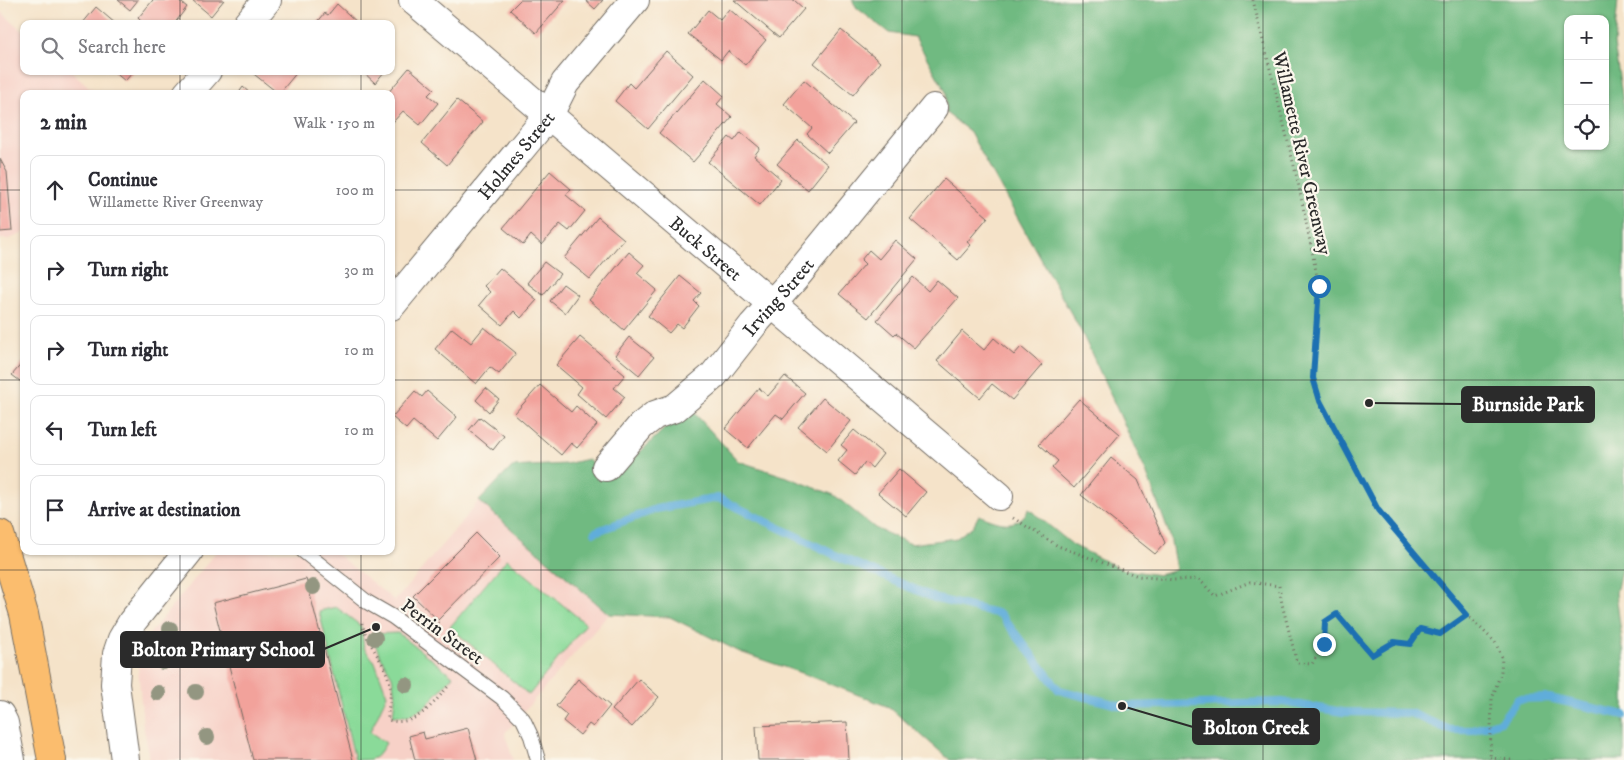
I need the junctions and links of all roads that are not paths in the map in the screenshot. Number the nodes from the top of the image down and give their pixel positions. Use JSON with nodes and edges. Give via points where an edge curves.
{"nodes":[{"id":1,"x":268,"y":0,"type":"edge"},
{"id":2,"x":413,"y":0,"type":"edge"},
{"id":3,"x":635,"y":0,"type":"edge"},
{"id":4,"x":250,"y":20,"type":"edge"},
{"id":5,"x":203,"y":75,"type":"edge"},
{"id":6,"x":190,"y":90,"type":"edge"},
{"id":7,"x":934,"y":108,"type":"dead end"},
{"id":8,"x":549,"y":115,"type":"junction"},
{"id":9,"x":395,"y":301,"type":"edge"},
{"id":10,"x":773,"y":305,"type":"junction"},
{"id":11,"x":606,"y":467,"type":"dead end"},
{"id":12,"x":1004,"y":505,"type":"road end"},
{"id":13,"x":0,"y":534,"type":"edge"},
{"id":14,"x":186,"y":555,"type":"edge"},
{"id":15,"x":308,"y":555,"type":"edge"},
{"id":16,"x":0,"y":715,"type":"edge"},
{"id":17,"x":11,"y":760,"type":"edge"},
{"id":18,"x":52,"y":760,"type":"edge"},
{"id":19,"x":125,"y":760,"type":"edge"},
{"id":20,"x":538,"y":760,"type":"edge"}],
"edges":[{"from":1,"to":4,"type":"street"},
{"from":2,"to":8,"type":"street","name":"Buck Street"},
{"from":3,"to":8,"type":"street","name":"Holmes Street","via":[[565,83]]},
{"from":5,"to":6,"type":"street"},
{"from":7,"to":10,"type":"street","name":"Irving Street"},
{"from":8,"to":9,"type":"street","name":"Holmes Street"},
{"from":8,"to":10,"type":"street","name":"Buck Street"},
{"from":10,"to":11,"type":"street","name":"Irving Street","via":[[713,376],[676,408],[655,415],[640,426]]},
{"from":10,"to":12,"type":"street","name":"Buck Street"},
{"from":13,"to":18,"type":"main road","via":[[24,614]]},
{"from":14,"to":19,"type":"street","via":[[132,622],[117,654],[115,684]]},
{"from":15,"to":20,"type":"lane","name":"Perrin Street","via":[[367,602],[393,617],[502,698],[523,719]]},
{"from":16,"to":17,"type":"street"}]}
